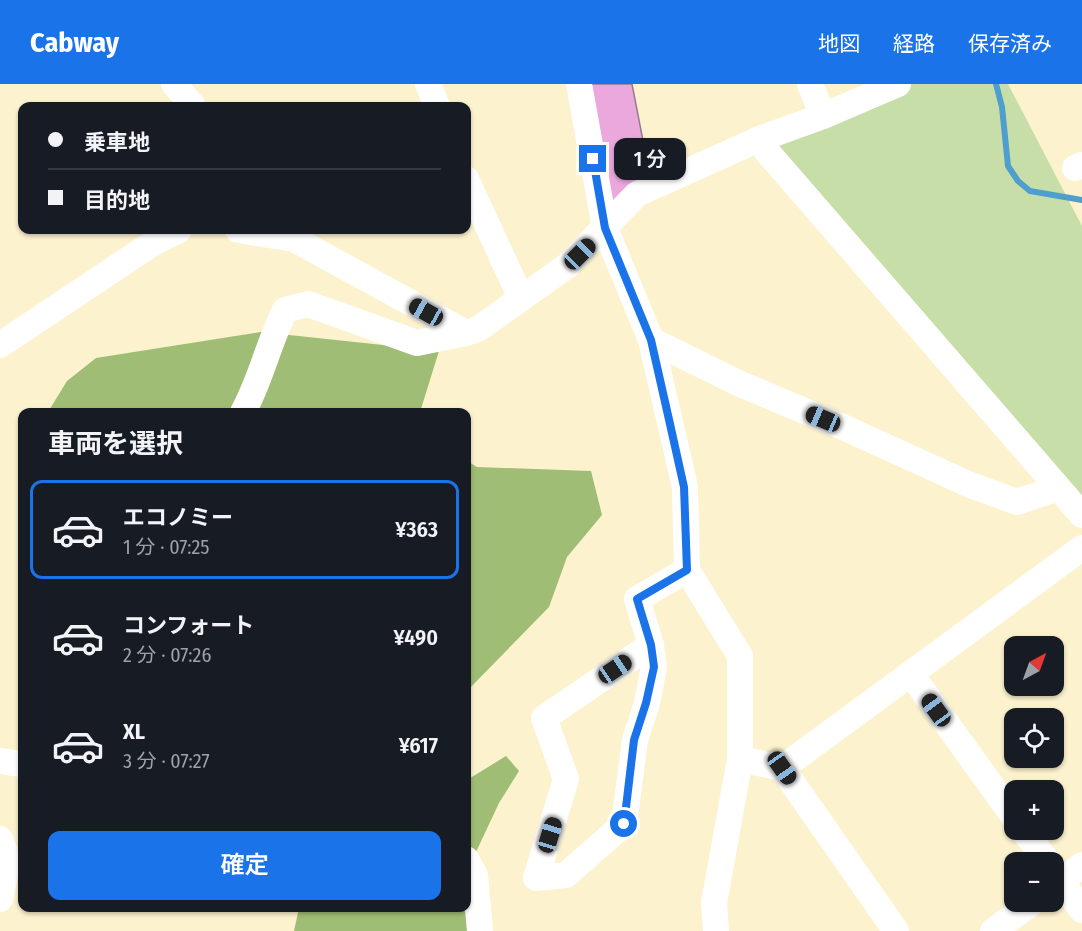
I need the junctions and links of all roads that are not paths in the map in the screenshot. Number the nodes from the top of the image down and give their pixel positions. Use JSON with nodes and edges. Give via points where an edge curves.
{"nodes":[{"id":1,"x":174,"y":84,"type":"edge"},
{"id":2,"x":428,"y":84,"type":"edge"},
{"id":3,"x":579,"y":84,"type":"edge"},
{"id":4,"x":810,"y":84,"type":"edge"},
{"id":5,"x":898,"y":84,"type":"edge"},
{"id":6,"x":190,"y":102,"type":"edge"},
{"id":7,"x":435,"y":102,"type":"edge"},
{"id":8,"x":823,"y":116,"type":"junction"},
{"id":9,"x":757,"y":140,"type":"junction"},
{"id":10,"x":471,"y":190,"type":"edge"},
{"id":11,"x":605,"y":228,"type":"junction"},
{"id":12,"x":171,"y":234,"type":"edge"},
{"id":13,"x":293,"y":234,"type":"edge"},
{"id":14,"x":521,"y":298,"type":"junction"},
{"id":15,"x":466,"y":333,"type":"junction"},
{"id":16,"x":651,"y":340,"type":"junction"},
{"id":17,"x":0,"y":345,"type":"edge"},
{"id":18,"x":245,"y":408,"type":"edge"},
{"id":19,"x":1058,"y":488,"type":"junction"},
{"id":20,"x":1082,"y":515,"type":"edge"},
{"id":21,"x":1082,"y":548,"type":"edge"},
{"id":22,"x":687,"y":570,"type":"junction"},
{"id":23,"x":651,"y":645,"type":"junction"},
{"id":24,"x":911,"y":674,"type":"junction"},
{"id":25,"x":740,"y":759,"type":"junction"},
{"id":26,"x":0,"y":761,"type":"edge"},
{"id":27,"x":18,"y":763,"type":"edge"},
{"id":28,"x":782,"y":768,"type":"junction"},
{"id":29,"x":1004,"y":803,"type":"edge"},
{"id":30,"x":10,"y":852,"type":"edge"},
{"id":31,"x":1082,"y":865,"type":"edge"},
{"id":32,"x":471,"y":868,"type":"edge"},
{"id":33,"x":1064,"y":871,"type":"edge"},
{"id":34,"x":1064,"y":888,"type":"edge"},
{"id":35,"x":0,"y":899,"type":"edge"},
{"id":36,"x":1082,"y":910,"type":"edge"},
{"id":37,"x":1019,"y":912,"type":"edge"},
{"id":38,"x":480,"y":931,"type":"edge"},
{"id":39,"x":716,"y":931,"type":"edge"},
{"id":40,"x":896,"y":931,"type":"edge"},
{"id":41,"x":993,"y":931,"type":"edge"}],
"edges":[{"from":1,"to":6,"type":"street"},
{"from":2,"to":7,"type":"street"},
{"from":3,"to":11,"type":"street"},
{"from":4,"to":8,"type":"street"},
{"from":5,"to":8,"type":"street"},
{"from":8,"to":9,"type":"street"},
{"from":9,"to":11,"type":"street","via":[[637,194]]},
{"from":9,"to":19,"type":"street"},
{"from":10,"to":14,"type":"street"},
{"from":11,"to":14,"type":"street","via":[[567,266]]},
{"from":11,"to":16,"type":"street"},
{"from":12,"to":17,"type":"street"},
{"from":13,"to":15,"type":"street"},
{"from":14,"to":15,"type":"street","via":[[478,329]]},
{"from":15,"to":18,"type":"street","via":[[417,343],[308,304],[285,310]]},
{"from":16,"to":19,"type":"street","via":[[738,383],[1017,502]]},
{"from":16,"to":22,"type":"street","via":[[684,487]]},
{"from":19,"to":20,"type":"street"},
{"from":21,"to":24,"type":"street"},
{"from":22,"to":23,"type":"street","via":[[637,599]]},
{"from":22,"to":25,"type":"street","via":[[740,656]]},
{"from":23,"to":23,"type":"street","via":[[544,718],[566,779],[536,878],[566,875],[624,824],[634,740],[654,667]]},
{"from":24,"to":28,"type":"street"},
{"from":24,"to":29,"type":"street"},
{"from":25,"to":28,"type":"street"},
{"from":25,"to":39,"type":"street","via":[[714,903]]},
{"from":26,"to":27,"type":"street"},
{"from":28,"to":40,"type":"street"},
{"from":30,"to":35,"type":"street"},
{"from":31,"to":33,"type":"street"},
{"from":32,"to":38,"type":"street"},
{"from":34,"to":36,"type":"street"},
{"from":37,"to":41,"type":"street"}]}
